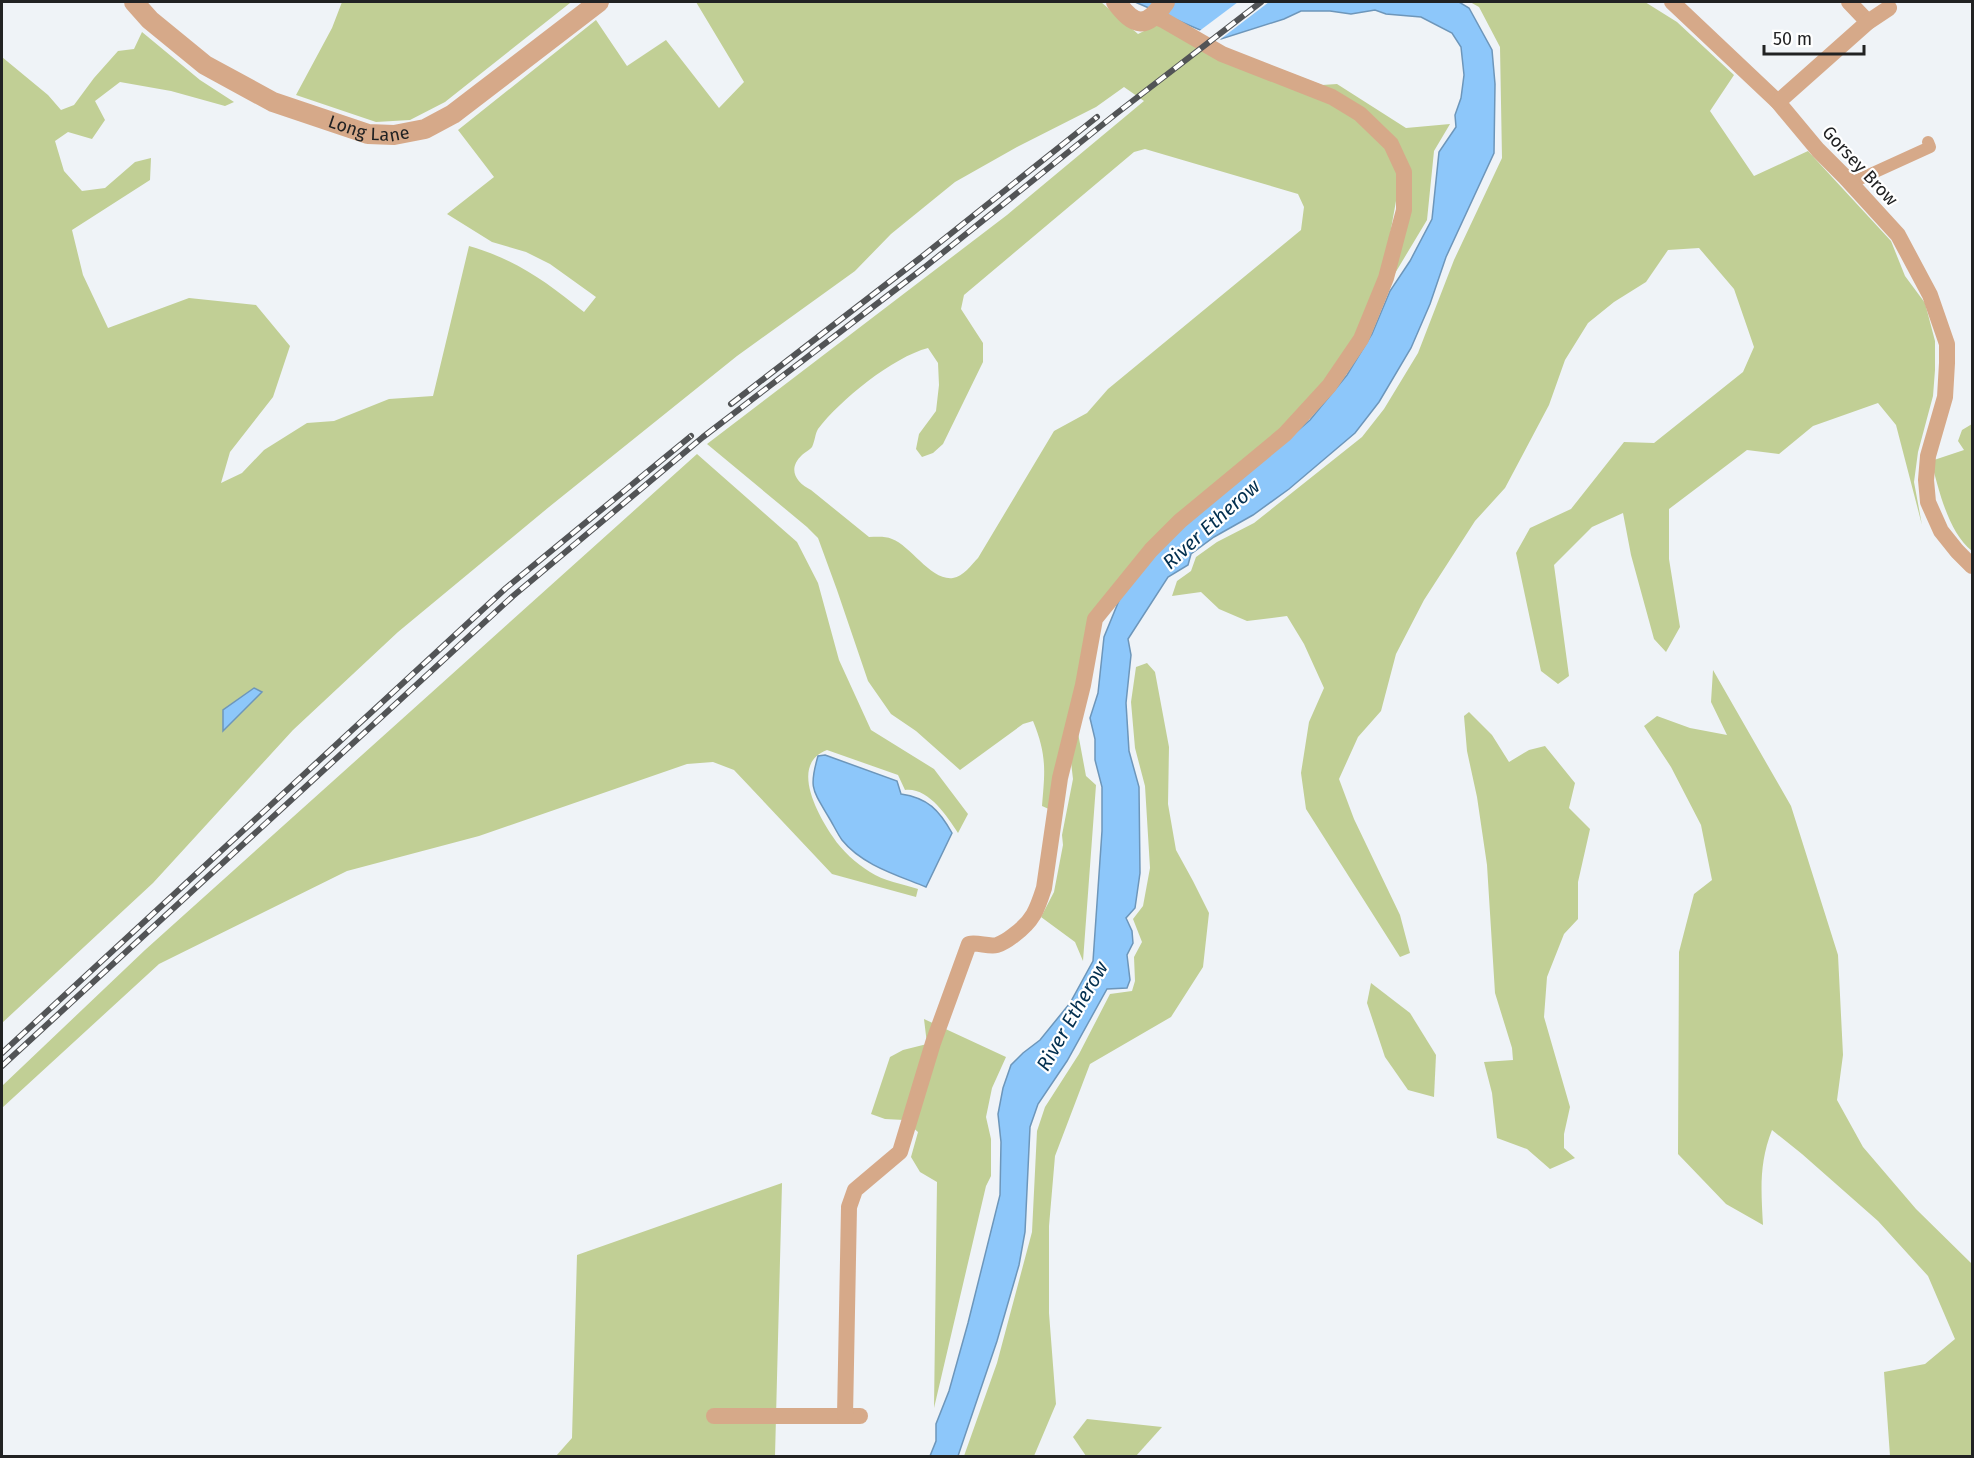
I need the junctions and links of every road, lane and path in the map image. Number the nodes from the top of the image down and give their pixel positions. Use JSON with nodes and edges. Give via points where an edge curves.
{"nodes":[{"id":1,"x":134,"y":2,"type":"edge"},
{"id":2,"x":599,"y":2,"type":"edge"},
{"id":3,"x":1116,"y":2,"type":"edge"},
{"id":4,"x":1672,"y":2,"type":"edge"},
{"id":5,"x":1850,"y":2,"type":"edge"},
{"id":6,"x":1889,"y":8,"type":"dead end"},
{"id":7,"x":1159,"y":10,"type":"edge"},
{"id":8,"x":1868,"y":22,"type":"junction"},
{"id":9,"x":1778,"y":102,"type":"junction"},
{"id":10,"x":1928,"y":142,"type":"dead end"},
{"id":11,"x":1851,"y":183,"type":"junction"},
{"id":12,"x":1972,"y":566,"type":"edge"},
{"id":13,"x":714,"y":1416,"type":"dead end"}],
"edges":[{"from":1,"to":2,"type":"street","name":"Long Lane","via":[[150,20],[205,64],[273,102],[368,134],[394,135],[425,129],[453,114]]},
{"from":3,"to":7,"type":"street","via":[[1125,14],[1142,22]]},
{"from":4,"to":9,"type":"street","name":"Gorsey Brow"},
{"from":5,"to":8,"type":"street"},
{"from":6,"to":8,"type":"street"},
{"from":7,"to":13,"type":"street","via":[[1165,21],[1222,54],[1332,97],[1360,114],[1391,144],[1404,172],[1404,210],[1386,278],[1361,339],[1329,386],[1285,434],[1180,521],[1095,619],[1060,778],[1039,904],[1029,923],[1003,942],[969,944],[933,1042],[897,1164],[855,1190],[849,1208],[853,1416]]},
{"from":8,"to":9,"type":"street"},
{"from":9,"to":11,"type":"street","name":"Gorsey Brow"},
{"from":10,"to":11,"type":"street","via":[[1930,147]]},
{"from":11,"to":12,"type":"street","name":"Gorsey Brow","via":[[1898,235],[1930,296],[1947,344],[1945,397],[1928,456],[1928,502],[1941,531]]}]}
